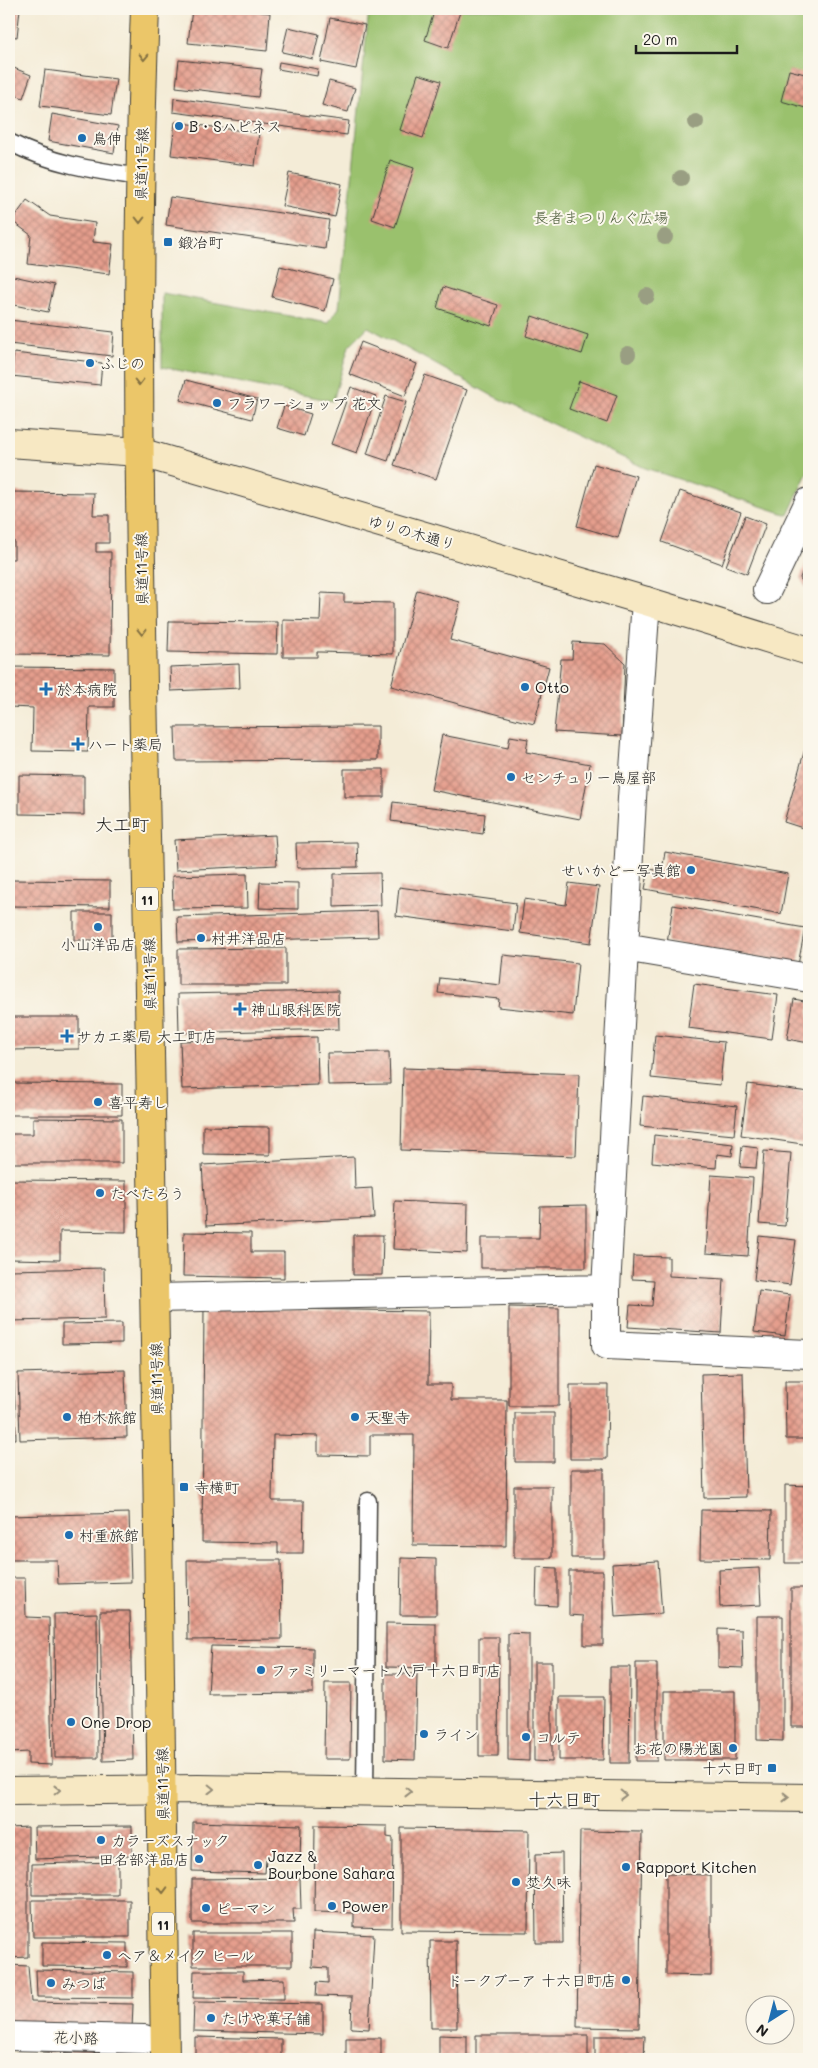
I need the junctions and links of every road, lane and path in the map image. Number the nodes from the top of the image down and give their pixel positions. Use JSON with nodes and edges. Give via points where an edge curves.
{"nodes":[{"id":1,"x":145,"y":9,"type":"edge"},
{"id":2,"x":9,"y":142,"type":"edge"},
{"id":3,"x":140,"y":176,"type":"junction"},
{"id":4,"x":9,"y":442,"type":"edge"},
{"id":5,"x":139,"y":452,"type":"junction"},
{"id":6,"x":809,"y":502,"type":"edge"},
{"id":7,"x":768,"y":590,"type":"dead end"},
{"id":8,"x":646,"y":601,"type":"junction"},
{"id":9,"x":809,"y":651,"type":"edge"},
{"id":10,"x":624,"y":947,"type":"junction"},
{"id":11,"x":809,"y":978,"type":"edge"},
{"id":12,"x":606,"y":1289,"type":"junction"},
{"id":13,"x":155,"y":1298,"type":"junction"},
{"id":14,"x":809,"y":1354,"type":"edge"},
{"id":15,"x":368,"y":1501,"type":"dead end"},
{"id":16,"x":162,"y":1789,"type":"junction"},
{"id":17,"x":9,"y":1791,"type":"edge"},
{"id":18,"x":365,"y":1792,"type":"junction"},
{"id":19,"x":809,"y":1798,"type":"edge"},
{"id":20,"x":9,"y":2036,"type":"edge"},
{"id":21,"x":144,"y":2039,"type":"dead end"},
{"id":22,"x":165,"y":2059,"type":"edge"}],
"edges":[{"from":1,"to":3,"type":"main road","name":"県道11号線","number":"11","one_way":true},
{"from":2,"to":3,"type":"lane","via":[[36,156],[74,167]]},
{"from":3,"to":5,"type":"main road","name":"県道11号線","number":"11","one_way":true},
{"from":4,"to":5,"type":"street","name":"ゆりの木通り"},
{"from":5,"to":8,"type":"street","name":"ゆりの木通り"},
{"from":5,"to":13,"type":"main road","name":"県道11号線","number":"11","one_way":true},
{"from":6,"to":7,"type":"street"},
{"from":8,"to":9,"type":"street","name":"ゆりの木通り"},
{"from":8,"to":10,"type":"street"},
{"from":10,"to":11,"type":"street"},
{"from":10,"to":12,"type":"street"},
{"from":12,"to":13,"type":"street"},
{"from":12,"to":14,"type":"street","via":[[606,1345]]},
{"from":13,"to":16,"type":"main road","name":"県道11号線","number":"11"},
{"from":15,"to":18,"type":"lane"},
{"from":17,"to":16,"type":"street","one_way":true},
{"from":16,"to":18,"type":"street","one_way":true},
{"from":16,"to":22,"type":"main road","name":"県道11号線","number":"11","one_way":true},
{"from":18,"to":19,"type":"street","one_way":true},
{"from":20,"to":21,"type":"street","name":"花小路"}]}
